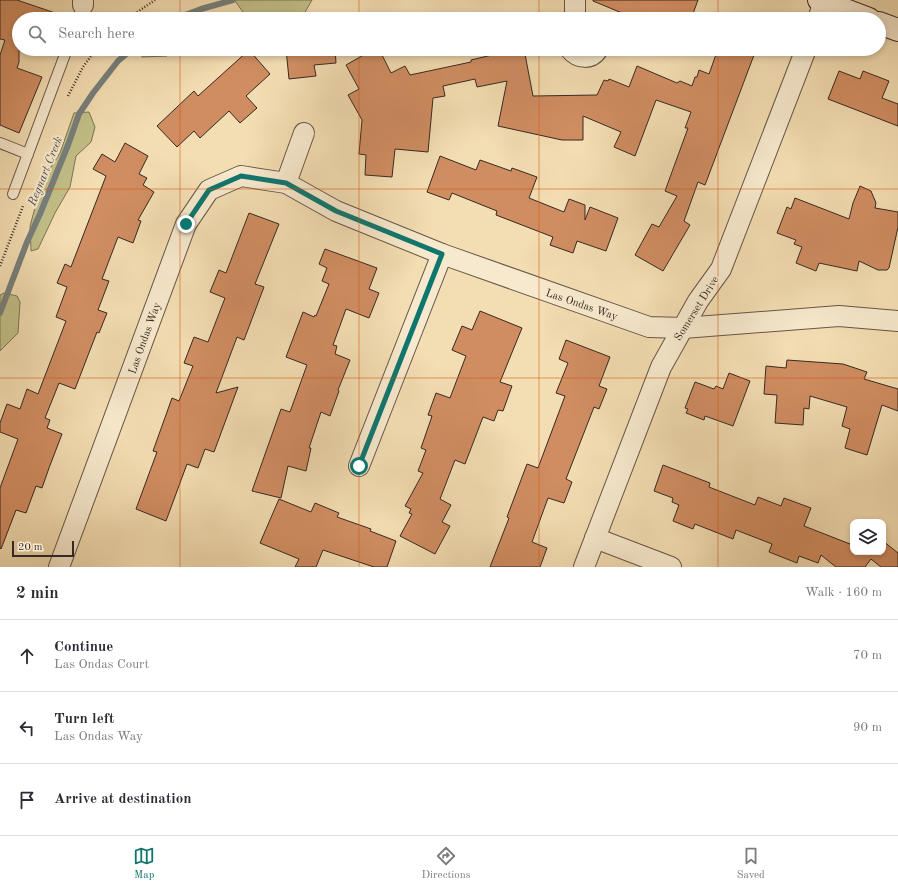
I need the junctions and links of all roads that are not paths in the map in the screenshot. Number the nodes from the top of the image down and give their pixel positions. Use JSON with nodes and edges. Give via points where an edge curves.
{"nodes":[{"id":1,"x":575,"y":0,"type":"edge"},
{"id":2,"x":820,"y":7,"type":"edge"},
{"id":3,"x":575,"y":12,"type":"edge"},
{"id":4,"x":840,"y":12,"type":"edge"},
{"id":5,"x":886,"y":26,"type":"edge"},
{"id":6,"x":898,"y":30,"type":"edge"},
{"id":7,"x":64,"y":56,"type":"edge"},
{"id":8,"x":579,"y":56,"type":"edge"},
{"id":9,"x":589,"y":56,"type":"edge"},
{"id":10,"x":803,"y":56,"type":"edge"},
{"id":11,"x":304,"y":133,"type":"dead end"},
{"id":12,"x":0,"y":143,"type":"edge"},
{"id":13,"x":28,"y":154,"type":"junction"},
{"id":14,"x":286,"y":183,"type":"junction"},
{"id":15,"x":14,"y":194,"type":"dead end"},
{"id":16,"x":442,"y":254,"type":"junction"},
{"id":17,"x":898,"y":321,"type":"edge"},
{"id":18,"x":683,"y":328,"type":"junction"},
{"id":19,"x":359,"y":466,"type":"dead end"},
{"id":20,"x":595,"y":538,"type":"junction"},
{"id":21,"x":60,"y":567,"type":"edge"},
{"id":22,"x":584,"y":567,"type":"edge"},
{"id":23,"x":671,"y":567,"type":"edge"}],
"edges":[{"from":1,"to":3,"type":"street"},
{"from":2,"to":4,"type":"street"},
{"from":5,"to":6,"type":"street"},
{"from":7,"to":13,"type":"lane"},
{"from":8,"to":9,"type":"street"},
{"from":10,"to":18,"type":"street","name":"Somerset Drive","via":[[721,269],[698,301]]},
{"from":11,"to":14,"type":"street"},
{"from":12,"to":13,"type":"lane"},
{"from":13,"to":15,"type":"lane"},
{"from":14,"to":16,"type":"street","name":"Las Ondas Way","via":[[336,211]]},
{"from":14,"to":21,"type":"street","name":"Las Ondas Way","via":[[241,176],[209,190],[186,224]]},
{"from":16,"to":18,"type":"street","name":"Las Ondas Way","via":[[649,327]]},
{"from":16,"to":19,"type":"street"},
{"from":17,"to":18,"type":"street","name":"Las Ondas Way","via":[[839,316]]},
{"from":18,"to":20,"type":"street","name":"Somerset Drive","via":[[661,367]]},
{"from":20,"to":22,"type":"street","name":"Somerset Drive"},
{"from":20,"to":23,"type":"street"}]}
